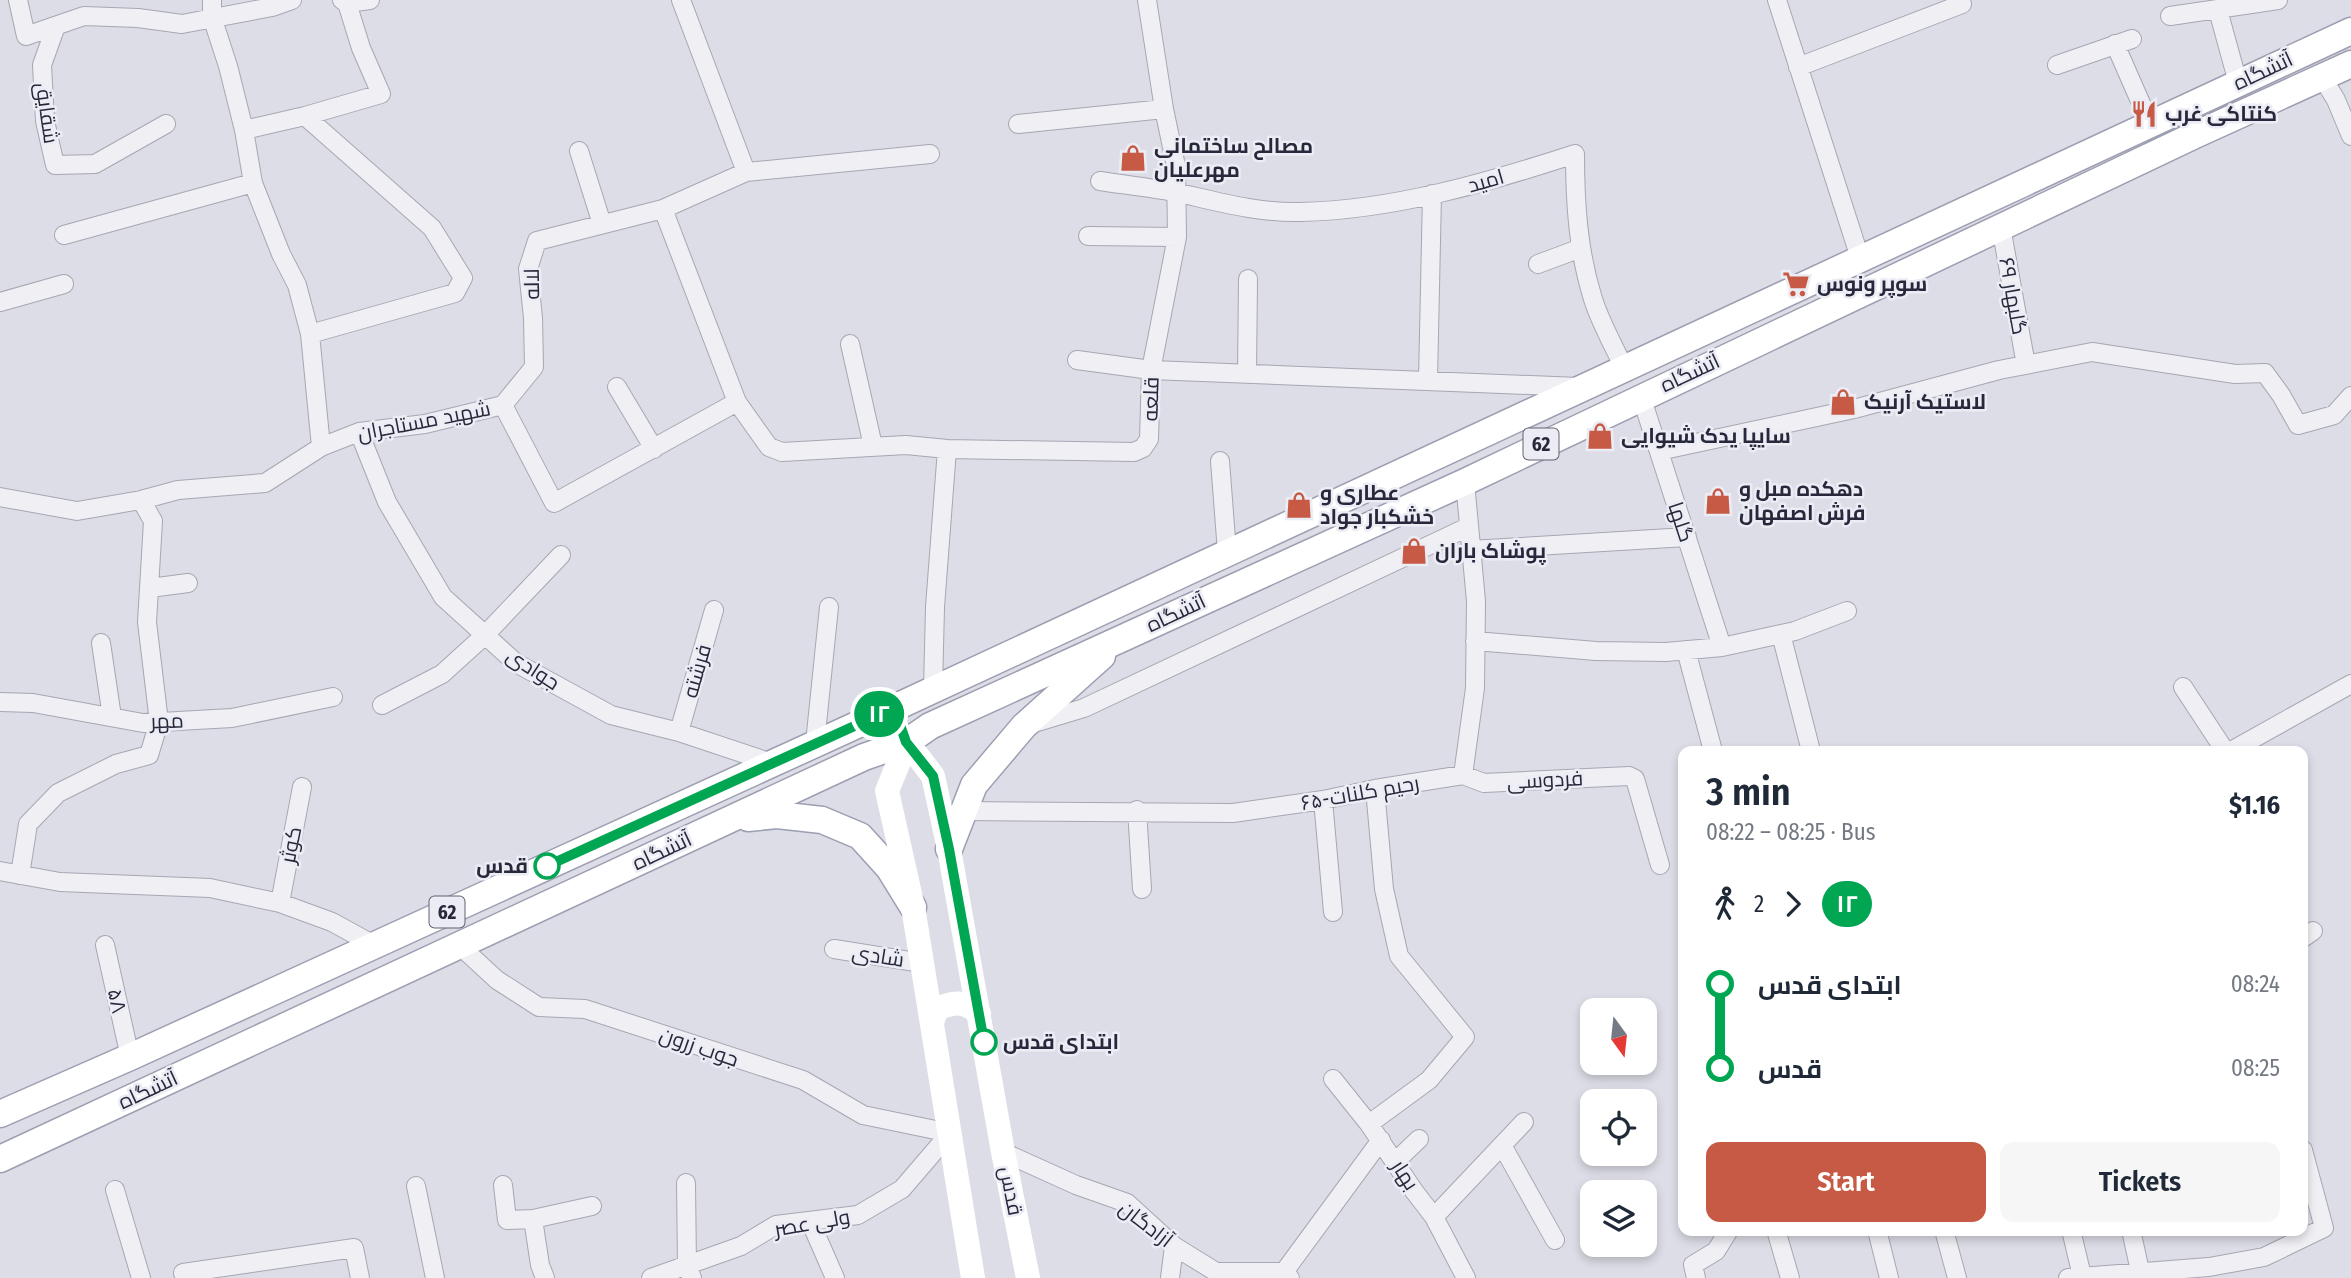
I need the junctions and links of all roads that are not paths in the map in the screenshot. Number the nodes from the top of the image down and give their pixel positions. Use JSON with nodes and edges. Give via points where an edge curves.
{"nodes":[{"id":1,"x":18,"y":0,"type":"edge"},
{"id":2,"x":292,"y":0,"type":"edge"},
{"id":3,"x":370,"y":0,"type":"edge"},
{"id":4,"x":681,"y":0,"type":"edge"},
{"id":5,"x":1147,"y":0,"type":"edge"},
{"id":6,"x":1777,"y":0,"type":"edge"},
{"id":7,"x":2278,"y":0,"type":"edge"},
{"id":8,"x":344,"y":1,"type":"edge"},
{"id":9,"x":1962,"y":4,"type":"dead end"},
{"id":10,"x":212,"y":8,"type":"edge"},
{"id":11,"x":2218,"y":10,"type":"junction"},
{"id":12,"x":2170,"y":16,"type":"dead end"},
{"id":13,"x":56,"y":26,"type":"junction"},
{"id":14,"x":2351,"y":31,"type":"edge"},
{"id":15,"x":2351,"y":64,"type":"edge"},
{"id":16,"x":2057,"y":65,"type":"dead end"},
{"id":17,"x":1798,"y":67,"type":"junction"},
{"id":18,"x":2322,"y":77,"type":"junction"},
{"id":19,"x":2238,"y":83,"type":"junction"},
{"id":20,"x":1164,"y":109,"type":"junction"},
{"id":21,"x":305,"y":116,"type":"junction"},
{"id":22,"x":166,"y":124,"type":"dead end"},
{"id":23,"x":1018,"y":124,"type":"dead end"},
{"id":24,"x":2150,"y":124,"type":"junction"},
{"id":25,"x":244,"y":130,"type":"junction"},
{"id":26,"x":2351,"y":136,"type":"edge"},
{"id":27,"x":579,"y":151,"type":"dead end"},
{"id":28,"x":930,"y":154,"type":"dead end"},
{"id":29,"x":746,"y":172,"type":"junction"},
{"id":30,"x":1100,"y":181,"type":"dead end"},
{"id":31,"x":253,"y":183,"type":"junction"},
{"id":32,"x":1176,"y":193,"type":"junction"},
{"id":33,"x":1432,"y":194,"type":"junction"},
{"id":34,"x":663,"y":209,"type":"junction"},
{"id":35,"x":602,"y":224,"type":"junction"},
{"id":36,"x":2001,"y":227,"type":"junction"},
{"id":37,"x":64,"y":234,"type":"dead end"},
{"id":38,"x":1088,"y":236,"type":"dead end"},
{"id":39,"x":1177,"y":237,"type":"junction"},
{"id":40,"x":1893,"y":243,"type":"junction"},
{"id":41,"x":1581,"y":248,"type":"junction"},
{"id":42,"x":1860,"y":258,"type":"junction"},
{"id":43,"x":1538,"y":264,"type":"dead end"},
{"id":44,"x":1906,"y":271,"type":"junction"},
{"id":45,"x":1248,"y":279,"type":"dead end"},
{"id":46,"x":64,"y":284,"type":"dead end"},
{"id":47,"x":0,"y":302,"type":"edge"},
{"id":48,"x":310,"y":334,"type":"junction"},
{"id":49,"x":850,"y":344,"type":"dead end"},
{"id":50,"x":1077,"y":360,"type":"dead end"},
{"id":51,"x":2026,"y":365,"type":"junction"},
{"id":52,"x":1624,"y":368,"type":"junction"},
{"id":53,"x":1151,"y":370,"type":"junction"},
{"id":54,"x":1247,"y":374,"type":"junction"},
{"id":55,"x":1428,"y":381,"type":"junction"},
{"id":56,"x":618,"y":387,"type":"dead end"},
{"id":57,"x":1582,"y":387,"type":"junction"},
{"id":58,"x":1641,"y":396,"type":"junction"},
{"id":59,"x":2351,"y":396,"type":"edge"},
{"id":60,"x":737,"y":402,"type":"junction"},
{"id":61,"x":503,"y":405,"type":"junction"},
{"id":62,"x":359,"y":432,"type":"junction"},
{"id":63,"x":873,"y":446,"type":"junction"},
{"id":64,"x":321,"y":447,"type":"junction"},
{"id":65,"x":654,"y":449,"type":"junction"},
{"id":66,"x":947,"y":449,"type":"junction"},
{"id":67,"x":1659,"y":451,"type":"junction"},
{"id":68,"x":1220,"y":461,"type":"dead end"},
{"id":69,"x":1465,"y":482,"type":"junction"},
{"id":70,"x":0,"y":497,"type":"edge"},
{"id":71,"x":141,"y":500,"type":"junction"},
{"id":72,"x":1468,"y":527,"type":"junction"},
{"id":73,"x":1687,"y":537,"type":"junction"},
{"id":74,"x":1470,"y":550,"type":"junction"},
{"id":75,"x":1227,"y":552,"type":"junction"},
{"id":76,"x":561,"y":555,"type":"dead end"},
{"id":77,"x":188,"y":583,"type":"dead end"},
{"id":78,"x":150,"y":588,"type":"junction"},
{"id":79,"x":829,"y":607,"type":"dead end"},
{"id":80,"x":714,"y":610,"type":"dead end"},
{"id":81,"x":1847,"y":611,"type":"dead end"},
{"id":82,"x":1782,"y":634,"type":"junction"},
{"id":83,"x":485,"y":635,"type":"junction"},
{"id":84,"x":1125,"y":636,"type":"junction"},
{"id":85,"x":1475,"y":641,"type":"junction"},
{"id":86,"x":101,"y":643,"type":"dead end"},
{"id":87,"x":1722,"y":647,"type":"junction"},
{"id":88,"x":1686,"y":650,"type":"junction"},
{"id":89,"x":2351,"y":684,"type":"edge"},
{"id":90,"x":2183,"y":687,"type":"dead end"},
{"id":91,"x":933,"y":688,"type":"junction"},
{"id":92,"x":333,"y":697,"type":"dead end"},
{"id":93,"x":0,"y":702,"type":"edge"},
{"id":94,"x":382,"y":705,"type":"dead end"},
{"id":95,"x":894,"y":708,"type":"junction"},
{"id":96,"x":112,"y":717,"type":"junction"},
{"id":97,"x":159,"y":722,"type":"junction"},
{"id":98,"x":1024,"y":726,"type":"junction"},
{"id":99,"x":679,"y":732,"type":"junction"},
{"id":100,"x":906,"y":742,"type":"junction"},
{"id":101,"x":815,"y":743,"type":"junction"},
{"id":102,"x":1712,"y":746,"type":"edge"},
{"id":103,"x":1810,"y":746,"type":"edge"},
{"id":104,"x":2222,"y":746,"type":"edge"},
{"id":105,"x":2240,"y":746,"type":"edge"},
{"id":106,"x":772,"y":763,"type":"junction"},
{"id":107,"x":1463,"y":775,"type":"junction"},
{"id":108,"x":302,"y":786,"type":"dead end"},
{"id":109,"x":1375,"y":789,"type":"junction"},
{"id":110,"x":1323,"y":800,"type":"junction"},
{"id":111,"x":1137,"y":810,"type":"junction"},
{"id":112,"x":962,"y":811,"type":"junction"},
{"id":113,"x":729,"y":820,"type":"junction"},
{"id":114,"x":949,"y":849,"type":"junction"},
{"id":115,"x":1660,"y":865,"type":"dead end"},
{"id":116,"x":0,"y":871,"type":"edge"},
{"id":117,"x":20,"y":875,"type":"junction"},
{"id":118,"x":1142,"y":889,"type":"dead end"},
{"id":119,"x":280,"y":903,"type":"junction"},
{"id":120,"x":912,"y":907,"type":"junction"},
{"id":121,"x":1333,"y":912,"type":"dead end"},
{"id":122,"x":105,"y":944,"type":"dead end"},
{"id":123,"x":374,"y":945,"type":"junction"},
{"id":124,"x":459,"y":945,"type":"junction"},
{"id":125,"x":834,"y":949,"type":"dead end"},
{"id":126,"x":922,"y":963,"type":"junction"},
{"id":127,"x":979,"y":1013,"type":"junction"},
{"id":128,"x":932,"y":1022,"type":"junction"},
{"id":129,"x":130,"y":1058,"type":"junction"},
{"id":130,"x":1333,"y":1079,"type":"dead end"},
{"id":131,"x":0,"y":1114,"type":"edge"},
{"id":132,"x":1524,"y":1122,"type":"dead end"},
{"id":133,"x":1369,"y":1124,"type":"junction"},
{"id":134,"x":950,"y":1133,"type":"junction"},
{"id":135,"x":1419,"y":1139,"type":"dead end"},
{"id":136,"x":1381,"y":1140,"type":"junction"},
{"id":137,"x":1502,"y":1145,"type":"junction"},
{"id":138,"x":1003,"y":1152,"type":"junction"},
{"id":139,"x":0,"y":1159,"type":"edge"},
{"id":140,"x":1396,"y":1161,"type":"junction"},
{"id":141,"x":2308,"y":1169,"type":"edge"},
{"id":142,"x":686,"y":1183,"type":"dead end"},
{"id":143,"x":503,"y":1185,"type":"dead end"},
{"id":144,"x":416,"y":1186,"type":"dead end"},
{"id":145,"x":115,"y":1190,"type":"dead end"},
{"id":146,"x":592,"y":1206,"type":"dead end"},
{"id":147,"x":1434,"y":1217,"type":"junction"},
{"id":148,"x":533,"y":1219,"type":"junction"},
{"id":149,"x":810,"y":1221,"type":"junction"},
{"id":150,"x":1725,"y":1236,"type":"edge"},
{"id":151,"x":1778,"y":1236,"type":"edge"},
{"id":152,"x":1878,"y":1236,"type":"edge"},
{"id":153,"x":1946,"y":1236,"type":"edge"},
{"id":154,"x":2072,"y":1236,"type":"edge"},
{"id":155,"x":2133,"y":1236,"type":"edge"},
{"id":156,"x":2307,"y":1236,"type":"edge"},
{"id":157,"x":2308,"y":1236,"type":"edge"},
{"id":158,"x":1555,"y":1240,"type":"dead end"},
{"id":159,"x":1174,"y":1246,"type":"junction"},
{"id":160,"x":2140,"y":1271,"type":"junction"},
{"id":161,"x":690,"y":1272,"type":"edge"},
{"id":162,"x":183,"y":1273,"type":"dead end"},
{"id":163,"x":2186,"y":1273,"type":"edge"},
{"id":164,"x":1286,"y":1276,"type":"edge"},
{"id":165,"x":2075,"y":1277,"type":"edge"},
{"id":166,"x":141,"y":1278,"type":"edge"},
{"id":167,"x":359,"y":1278,"type":"edge"},
{"id":168,"x":435,"y":1278,"type":"edge"},
{"id":169,"x":545,"y":1278,"type":"edge"},
{"id":170,"x":651,"y":1278,"type":"edge"},
{"id":171,"x":835,"y":1278,"type":"edge"},
{"id":172,"x":973,"y":1278,"type":"edge"},
{"id":173,"x":1028,"y":1278,"type":"edge"},
{"id":174,"x":1170,"y":1278,"type":"edge"},
{"id":175,"x":1466,"y":1278,"type":"edge"},
{"id":176,"x":1696,"y":1278,"type":"edge"},
{"id":177,"x":1790,"y":1278,"type":"edge"},
{"id":178,"x":1889,"y":1278,"type":"edge"},
{"id":179,"x":1957,"y":1278,"type":"edge"}],
"edges":[{"from":1,"to":13,"type":"street","via":[[26,36]]},
{"from":2,"to":10,"type":"street","via":[[272,7]]},
{"from":3,"to":8,"type":"street"},
{"from":4,"to":29,"type":"street"},
{"from":5,"to":20,"type":"street","name":"قلعه"},
{"from":6,"to":17,"type":"street"},
{"from":7,"to":11,"type":"street"},
{"from":8,"to":21,"type":"street","via":[[380,94]]},
{"from":9,"to":17,"type":"street"},
{"from":10,"to":13,"type":"street","via":[[182,24],[83,16]]},
{"from":10,"to":25,"type":"street"},
{"from":11,"to":12,"type":"street"},
{"from":11,"to":19,"type":"street"},
{"from":13,"to":22,"type":"street","name":"شقایق","via":[[41,65],[45,121],[55,165],[95,164]]},
{"from":14,"to":19,"type":"main road","name":"آتشگاه","number":"62"},
{"from":15,"to":18,"type":"main road","name":"آتشگاه","number":"62"},
{"from":16,"to":24,"type":"street","via":[[2123,41]]},
{"from":17,"to":42,"type":"street"},
{"from":18,"to":26,"type":"street"},
{"from":18,"to":36,"type":"main road","name":"آتشگاه","number":"62"},
{"from":19,"to":24,"type":"main road","name":"آتشگاه","number":"62"},
{"from":20,"to":23,"type":"street"},
{"from":20,"to":32,"type":"street","name":"قلعه","via":[[1176,166]]},
{"from":21,"to":25,"type":"street"},
{"from":21,"to":48,"type":"street","via":[[432,228],[463,278],[455,293]]},
{"from":24,"to":40,"type":"main road","name":"آتشگاه","number":"62"},
{"from":25,"to":31,"type":"street"},
{"from":27,"to":35,"type":"street"},
{"from":28,"to":29,"type":"street","name":"لاله"},
{"from":29,"to":34,"type":"street","name":"لاله"},
{"from":30,"to":32,"type":"street","name":"امید"},
{"from":31,"to":37,"type":"street"},
{"from":31,"to":48,"type":"street","via":[[297,285]]},
{"from":32,"to":33,"type":"street","name":"امید","via":[[1239,208],[1299,212]]},
{"from":32,"to":39,"type":"street","name":"قلعه"},
{"from":33,"to":41,"type":"street","name":"امید","via":[[1575,154]]},
{"from":33,"to":55,"type":"street"},
{"from":34,"to":35,"type":"street","name":"لاله"},
{"from":34,"to":60,"type":"street","name":"قلعه"},
{"from":35,"to":61,"type":"street","name":"لاله","via":[[537,241],[528,269],[534,367]]},
{"from":36,"to":44,"type":"main road","name":"آتشگاه","number":"62"},
{"from":36,"to":51,"type":"street","name":"۶۹ گلبهار"},
{"from":38,"to":39,"type":"street"},
{"from":39,"to":53,"type":"street","name":"قلعه"},
{"from":40,"to":42,"type":"main road","name":"آتشگاه","number":"62"},
{"from":40,"to":44,"type":"main road"},
{"from":41,"to":43,"type":"street"},
{"from":41,"to":52,"type":"street","name":"امید","via":[[1593,301]]},
{"from":42,"to":52,"type":"main road","name":"آتشگاه","number":"62"},
{"from":44,"to":58,"type":"main road","name":"آتشگاه","number":"62"},
{"from":45,"to":54,"type":"street"},
{"from":46,"to":47,"type":"street"},
{"from":48,"to":64,"type":"street"},
{"from":49,"to":63,"type":"street"},
{"from":50,"to":53,"type":"street"},
{"from":51,"to":59,"type":"street","via":[[2092,352],[2235,374],[2265,373],[2298,425],[2334,415]]},
{"from":51,"to":67,"type":"street","via":[[1854,409]]},
{"from":52,"to":57,"type":"main road","name":"آتشگاه","number":"62"},
{"from":53,"to":54,"type":"street"},
{"from":53,"to":66,"type":"street","name":"قلعه","via":[[1149,439],[1133,452]]},
{"from":54,"to":55,"type":"street"},
{"from":55,"to":57,"type":"street"},
{"from":56,"to":65,"type":"street"},
{"from":57,"to":75,"type":"main road","name":"آتشگاه","number":"62"},
{"from":58,"to":67,"type":"street","name":"گلها"},
{"from":58,"to":69,"type":"main road","name":"آتشگاه","number":"62"},
{"from":60,"to":63,"type":"street","name":"قلعه","via":[[769,447],[782,452]]},
{"from":60,"to":65,"type":"street","name":"شهید مستاجران"},
{"from":61,"to":62,"type":"street","name":"شهید مستاجران","via":[[425,424]]},
{"from":61,"to":65,"type":"street","name":"شهید مستاجران","via":[[554,503]]},
{"from":62,"to":64,"type":"street","name":"شهید مستاجران"},
{"from":62,"to":83,"type":"street","name":"جوادی","via":[[387,502],[443,597]]},
{"from":63,"to":66,"type":"street","name":"قلعه"},
{"from":64,"to":71,"type":"street","name":"شهید مستاجران","via":[[265,483],[178,490]]},
{"from":66,"to":91,"type":"street"},
{"from":67,"to":73,"type":"street","name":"گلها"},
{"from":68,"to":75,"type":"street"},
{"from":69,"to":72,"type":"street"},
{"from":69,"to":84,"type":"main road","name":"آتشگاه","number":"62"},
{"from":70,"to":71,"type":"street","name":"شهید مستاجران","via":[[78,511]]},
{"from":71,"to":78,"type":"street","via":[[153,521]]},
{"from":72,"to":74,"type":"street"},
{"from":72,"to":98,"type":"street","via":[[1084,708]]},
{"from":73,"to":74,"type":"street"},
{"from":73,"to":87,"type":"street","name":"گلها"},
{"from":74,"to":85,"type":"street"},
{"from":75,"to":91,"type":"main road","name":"آتشگاه","number":"62"},
{"from":76,"to":83,"type":"street"},
{"from":77,"to":78,"type":"street"},
{"from":78,"to":97,"type":"street","via":[[147,622]]},
{"from":79,"to":101,"type":"street"},
{"from":80,"to":99,"type":"street","name":"فرشته"},
{"from":81,"to":82,"type":"street"},
{"from":82,"to":87,"type":"street"},
{"from":82,"to":103,"type":"street"},
{"from":83,"to":94,"type":"street","via":[[442,674]]},
{"from":83,"to":99,"type":"street","name":"جوادی","via":[[516,663],[611,715]]},
{"from":84,"to":98,"type":"main road"},
{"from":84,"to":100,"type":"main road","name":"آتشگاه","number":"62","via":[[930,726]]},
{"from":85,"to":88,"type":"street","via":[[1596,651]]},
{"from":85,"to":107,"type":"street","via":[[1475,688]]},
{"from":86,"to":96,"type":"street"},
{"from":87,"to":88,"type":"street"},
{"from":88,"to":102,"type":"street"},
{"from":89,"to":105,"type":"street"},
{"from":90,"to":104,"type":"street"},
{"from":91,"to":95,"type":"main road","name":"آتشگاه","number":"62"},
{"from":92,"to":97,"type":"street","name":"مهر","via":[[232,718]]},
{"from":93,"to":96,"type":"street","name":"مهر"},
{"from":95,"to":100,"type":"main road"},
{"from":95,"to":101,"type":"main road","name":"آتشگاه","number":"62"},
{"from":96,"to":97,"type":"street","name":"مهر"},
{"from":97,"to":117,"type":"street","via":[[149,755],[116,764],[58,793],[28,824]]},
{"from":98,"to":112,"type":"main road","via":[[974,785]]},
{"from":99,"to":106,"type":"street","name":"جوادی"},
{"from":100,"to":113,"type":"main road","name":"آتشگاه","number":"62"},
{"from":100,"to":114,"type":"main road","name":"قدس","via":[[933,776]]},
{"from":100,"to":120,"type":"main road","via":[[887,790]]},
{"from":101,"to":106,"type":"main road","name":"آتشگاه","number":"62"},
{"from":106,"to":123,"type":"main road","name":"آتشگاه","number":"62"},
{"from":107,"to":109,"type":"street","name":"۶۵-رحیم کلنات"},
{"from":107,"to":115,"type":"street","name":"فردوسی","via":[[1484,783],[1629,776],[1638,783]]},
{"from":108,"to":119,"type":"street","name":"کوثر"},
{"from":109,"to":110,"type":"street","name":"۶۵-رحیم کلنات"},
{"from":109,"to":133,"type":"street","via":[[1384,889],[1399,956],[1465,1037],[1429,1080]]},
{"from":110,"to":111,"type":"street","name":"۶۵-رحیم کلنات","via":[[1233,813]]},
{"from":110,"to":121,"type":"street"},
{"from":111,"to":112,"type":"street","name":"۶۵-رحیم کلنات"},
{"from":111,"to":118,"type":"street"},
{"from":112,"to":114,"type":"main road"},
{"from":113,"to":120,"type":"main road","via":[[777,815],[822,820],[860,835],[889,868]]},
{"from":113,"to":124,"type":"main road","name":"آتشگاه","number":"62"},
{"from":114,"to":127,"type":"main road","name":"قدس"},
{"from":116,"to":117,"type":"street"},
{"from":117,"to":119,"type":"street","via":[[60,882],[209,888]]},
{"from":119,"to":123,"type":"street","via":[[332,922]]},
{"from":120,"to":126,"type":"main road"},
{"from":122,"to":129,"type":"street","name":"۵۸"},
{"from":123,"to":129,"type":"main road","name":"آتشگاه","number":"62"},
{"from":124,"to":134,"type":"street","name":"جوب زرون","via":[[497,980],[539,1007],[585,1009],[803,1080],[863,1115]]},
{"from":124,"to":139,"type":"main road","name":"آتشگاه","number":"62"},
{"from":125,"to":126,"type":"street","name":"شادی"},
{"from":126,"to":128,"type":"main road"},
{"from":127,"to":128,"type":"main road","via":[[967,1003],[951,1002],[937,1009]]},
{"from":127,"to":138,"type":"main road","name":"قدس"},
{"from":128,"to":134,"type":"main road"},
{"from":129,"to":131,"type":"main road","name":"آتشگاه","number":"62"},
{"from":130,"to":133,"type":"street","name":"بهار"},
{"from":132,"to":137,"type":"street"},
{"from":133,"to":136,"type":"street","name":"بهار"},
{"from":134,"to":149,"type":"street","name":"ولی عصر","via":[[902,1189],[859,1215]]},
{"from":134,"to":172,"type":"main road"},
{"from":135,"to":140,"type":"street"},
{"from":136,"to":140,"type":"street","name":"بهار"},
{"from":136,"to":164,"type":"street"},
{"from":137,"to":147,"type":"street"},
{"from":137,"to":158,"type":"street"},
{"from":138,"to":159,"type":"street","name":"آزادگان","via":[[1127,1203]]},
{"from":138,"to":173,"type":"main road","name":"قدس"},
{"from":140,"to":147,"type":"street","name":"بهار"},
{"from":141,"to":157,"type":"street","via":[[2324,1228]]},
{"from":142,"to":161,"type":"street"},
{"from":143,"to":148,"type":"street","via":[[508,1220]]},
{"from":144,"to":168,"type":"street"},
{"from":145,"to":166,"type":"street"},
{"from":146,"to":148,"type":"street"},
{"from":147,"to":175,"type":"street","name":"بهار"},
{"from":148,"to":169,"type":"street"},
{"from":149,"to":161,"type":"street","name":"ولی عصر","via":[[776,1225]]},
{"from":149,"to":171,"type":"street"},
{"from":150,"to":176,"type":"street","via":[[1716,1251],[1693,1265]]},
{"from":151,"to":177,"type":"street"},
{"from":152,"to":178,"type":"street"},
{"from":153,"to":179,"type":"street"},
{"from":154,"to":165,"type":"street"},
{"from":155,"to":160,"type":"street"},
{"from":156,"to":163,"type":"street","via":[[2264,1257]]},
{"from":159,"to":164,"type":"street","name":"آزادگان","via":[[1216,1272]]},
{"from":159,"to":174,"type":"street"},
{"from":160,"to":163,"type":"street"},
{"from":160,"to":165,"type":"street"},
{"from":161,"to":170,"type":"street","name":"ولی عصر"},
{"from":162,"to":167,"type":"street","via":[[354,1248]]}]}
